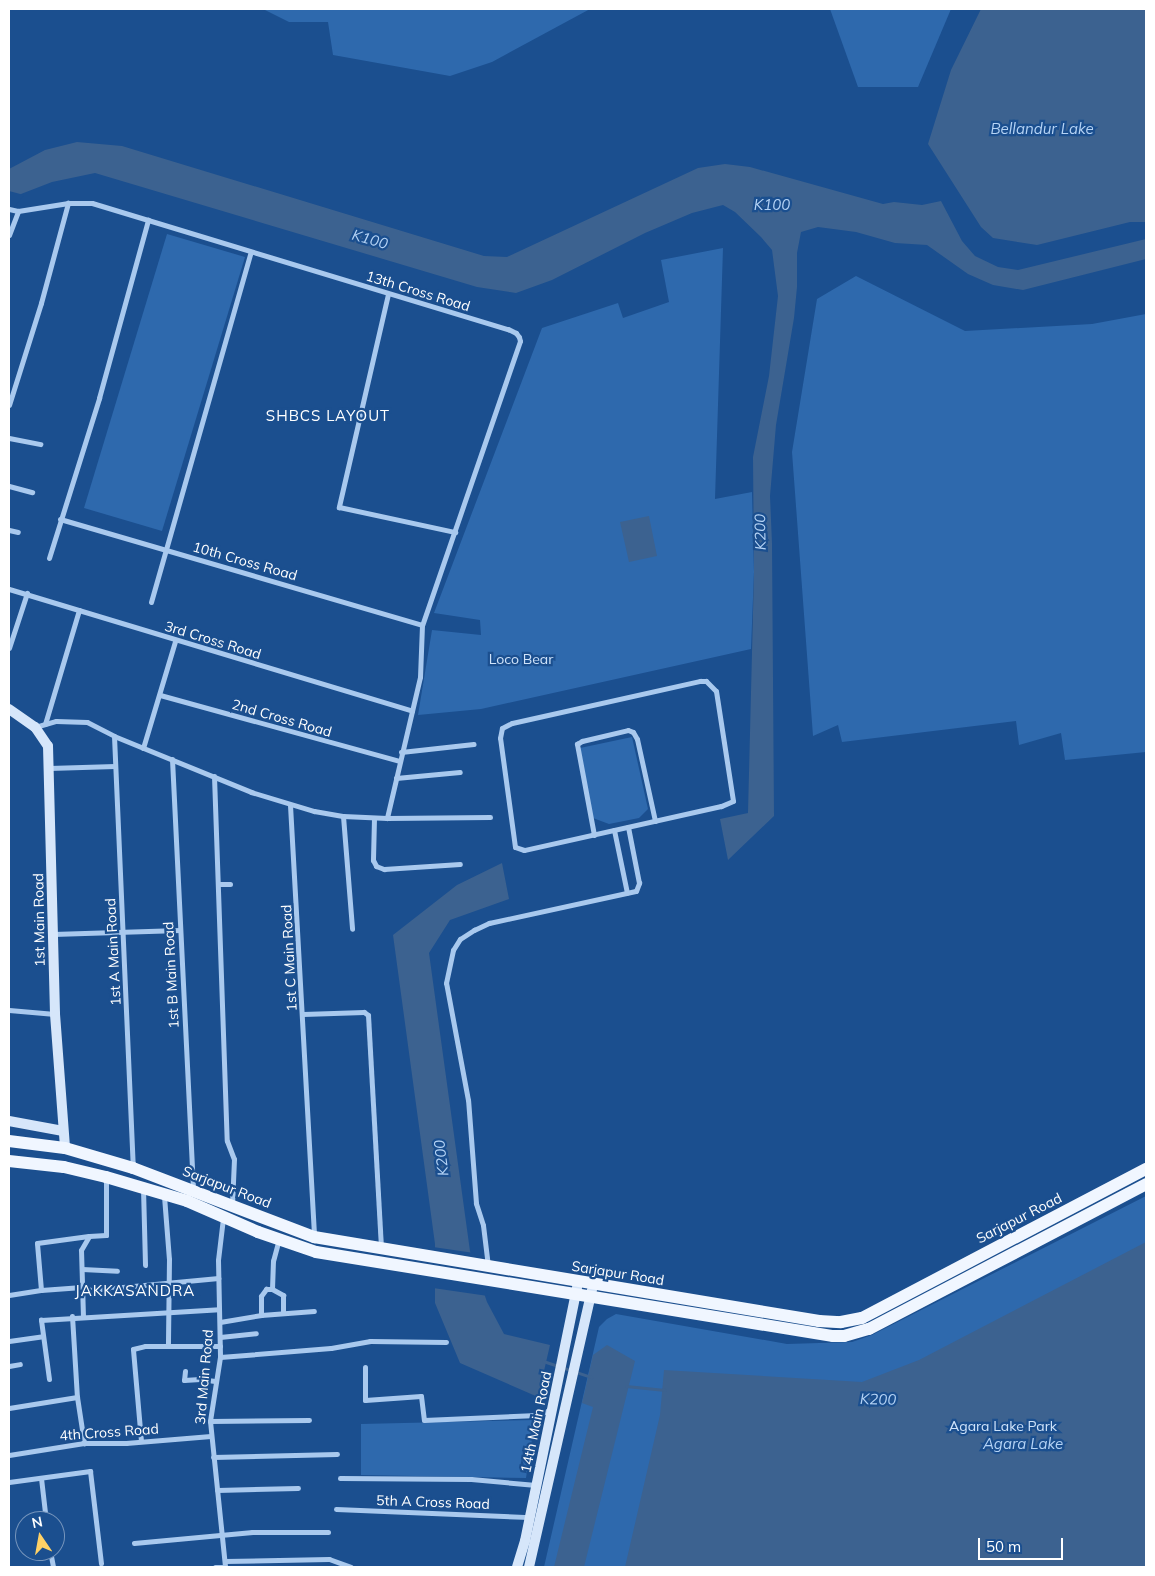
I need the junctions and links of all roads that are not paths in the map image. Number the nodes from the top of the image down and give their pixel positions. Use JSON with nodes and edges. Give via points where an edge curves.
{"nodes":[{"id":1,"x":68,"y":203,"type":"junction"},
{"id":2,"x":14,"y":210,"type":"edge"},
{"id":3,"x":148,"y":220,"type":"junction"},
{"id":4,"x":9,"y":235,"type":"edge"},
{"id":5,"x":251,"y":252,"type":"junction"},
{"id":6,"x":388,"y":294,"type":"junction"},
{"id":7,"x":9,"y":405,"type":"edge"},
{"id":8,"x":9,"y":438,"type":"edge"},
{"id":9,"x":40,"y":444,"type":"dead end"},
{"id":10,"x":9,"y":486,"type":"edge"},
{"id":11,"x":32,"y":492,"type":"dead end"},
{"id":12,"x":60,"y":519,"type":"junction"},
{"id":13,"x":9,"y":530,"type":"edge"},
{"id":14,"x":18,"y":532,"type":"dead end"},
{"id":15,"x":455,"y":532,"type":"junction"},
{"id":16,"x":166,"y":550,"type":"junction"},
{"id":17,"x":49,"y":558,"type":"dead end"},
{"id":18,"x":9,"y":589,"type":"edge"},
{"id":19,"x":27,"y":593,"type":"junction"},
{"id":20,"x":151,"y":602,"type":"dead end"},
{"id":21,"x":79,"y":610,"type":"junction"},
{"id":22,"x":422,"y":625,"type":"junction"},
{"id":23,"x":175,"y":641,"type":"junction"},
{"id":24,"x":9,"y":648,"type":"edge"},
{"id":25,"x":160,"y":695,"type":"junction"},
{"id":26,"x":9,"y":709,"type":"edge"},
{"id":27,"x":412,"y":711,"type":"junction"},
{"id":28,"x":40,"y":726,"type":"junction"},
{"id":29,"x":114,"y":736,"type":"junction"},
{"id":30,"x":474,"y":744,"type":"dead end"},
{"id":31,"x":143,"y":748,"type":"junction"},
{"id":32,"x":401,"y":752,"type":"junction"},
{"id":33,"x":172,"y":759,"type":"junction"},
{"id":34,"x":399,"y":761,"type":"junction"},
{"id":35,"x":115,"y":766,"type":"junction"},
{"id":36,"x":49,"y":768,"type":"junction"},
{"id":37,"x":460,"y":772,"type":"dead end"},
{"id":38,"x":214,"y":776,"type":"junction"},
{"id":39,"x":396,"y":778,"type":"junction"},
{"id":40,"x":290,"y":805,"type":"junction"},
{"id":41,"x":343,"y":816,"type":"junction"},
{"id":42,"x":490,"y":817,"type":"dead end"},
{"id":43,"x":374,"y":818,"type":"junction"},
{"id":44,"x":387,"y":818,"type":"junction"},
{"id":45,"x":654,"y":821,"type":"junction"},
{"id":46,"x":628,"y":827,"type":"junction"},
{"id":47,"x":614,"y":830,"type":"junction"},
{"id":48,"x":594,"y":835,"type":"junction"},
{"id":49,"x":460,"y":864,"type":"dead end"},
{"id":50,"x":218,"y":884,"type":"junction"},
{"id":51,"x":230,"y":884,"type":"dead end"},
{"id":52,"x":627,"y":894,"type":"junction"},
{"id":53,"x":352,"y":929,"type":"dead end"},
{"id":54,"x":180,"y":930,"type":"junction"},
{"id":55,"x":124,"y":932,"type":"junction"},
{"id":56,"x":53,"y":934,"type":"junction"},
{"id":57,"x":9,"y":1010,"type":"edge"},
{"id":58,"x":55,"y":1014,"type":"junction"},
{"id":59,"x":303,"y":1014,"type":"junction"},
{"id":60,"x":9,"y":1121,"type":"edge"},
{"id":61,"x":63,"y":1131,"type":"junction"},
{"id":62,"x":9,"y":1141,"type":"edge"},
{"id":63,"x":65,"y":1148,"type":"junction"},
{"id":64,"x":9,"y":1161,"type":"edge"},
{"id":65,"x":133,"y":1168,"type":"junction"},
{"id":66,"x":1146,"y":1169,"type":"edge"},
{"id":67,"x":106,"y":1176,"type":"junction"},
{"id":68,"x":1146,"y":1184,"type":"edge"},
{"id":69,"x":143,"y":1188,"type":"junction"},
{"id":70,"x":192,"y":1189,"type":"junction"},
{"id":71,"x":164,"y":1194,"type":"junction"},
{"id":72,"x":232,"y":1204,"type":"junction"},
{"id":73,"x":223,"y":1218,"type":"junction"},
{"id":74,"x":89,"y":1236,"type":"junction"},
{"id":75,"x":314,"y":1237,"type":"junction"},
{"id":76,"x":279,"y":1239,"type":"junction"},
{"id":77,"x":381,"y":1249,"type":"junction"},
{"id":78,"x":145,"y":1265,"type":"dead end"},
{"id":79,"x":82,"y":1269,"type":"junction"},
{"id":80,"x":485,"y":1270,"type":"junction"},
{"id":81,"x":117,"y":1271,"type":"dead end"},
{"id":82,"x":218,"y":1278,"type":"junction"},
{"id":83,"x":578,"y":1281,"type":"junction"},
{"id":84,"x":168,"y":1283,"type":"junction"},
{"id":85,"x":593,"y":1284,"type":"junction"},
{"id":86,"x":82,"y":1287,"type":"junction"},
{"id":87,"x":272,"y":1289,"type":"junction"},
{"id":88,"x":42,"y":1290,"type":"junction"},
{"id":89,"x":576,"y":1294,"type":"junction"},
{"id":90,"x":9,"y":1295,"type":"edge"},
{"id":91,"x":590,"y":1297,"type":"junction"},
{"id":92,"x":219,"y":1309,"type":"junction"},
{"id":93,"x":168,"y":1311,"type":"junction"},
{"id":94,"x":314,"y":1311,"type":"dead end"},
{"id":95,"x":284,"y":1313,"type":"junction"},
{"id":96,"x":261,"y":1315,"type":"junction"},
{"id":97,"x":72,"y":1316,"type":"junction"},
{"id":98,"x":83,"y":1317,"type":"junction"},
{"id":99,"x":220,"y":1322,"type":"junction"},
{"id":100,"x":256,"y":1333,"type":"dead end"},
{"id":101,"x":43,"y":1336,"type":"junction"},
{"id":102,"x":220,"y":1338,"type":"junction"},
{"id":103,"x":9,"y":1341,"type":"edge"},
{"id":104,"x":446,"y":1342,"type":"dead end"},
{"id":105,"x":168,"y":1346,"type":"junction"},
{"id":106,"x":220,"y":1346,"type":"junction"},
{"id":107,"x":220,"y":1357,"type":"junction"},
{"id":108,"x":20,"y":1364,"type":"dead end"},
{"id":109,"x":9,"y":1366,"type":"edge"},
{"id":110,"x":365,"y":1367,"type":"dead end"},
{"id":111,"x":185,"y":1371,"type":"dead end"},
{"id":112,"x":49,"y":1379,"type":"dead end"},
{"id":113,"x":215,"y":1381,"type":"junction"},
{"id":114,"x":77,"y":1396,"type":"junction"},
{"id":115,"x":553,"y":1405,"type":"junction"},
{"id":116,"x":9,"y":1408,"type":"edge"},
{"id":117,"x":309,"y":1420,"type":"dead end"},
{"id":118,"x":210,"y":1421,"type":"junction"},
{"id":119,"x":211,"y":1436,"type":"junction"},
{"id":120,"x":141,"y":1441,"type":"junction"},
{"id":121,"x":84,"y":1442,"type":"junction"},
{"id":122,"x":9,"y":1454,"type":"edge"},
{"id":123,"x":337,"y":1454,"type":"dead end"},
{"id":124,"x":214,"y":1458,"type":"junction"},
{"id":125,"x":41,"y":1478,"type":"junction"},
{"id":126,"x":340,"y":1478,"type":"dead end"},
{"id":127,"x":9,"y":1482,"type":"edge"},
{"id":128,"x":536,"y":1485,"type":"junction"},
{"id":129,"x":298,"y":1488,"type":"dead end"},
{"id":130,"x":217,"y":1490,"type":"junction"},
{"id":131,"x":336,"y":1509,"type":"dead end"},
{"id":132,"x":45,"y":1511,"type":"edge"},
{"id":133,"x":530,"y":1517,"type":"junction"},
{"id":134,"x":328,"y":1532,"type":"dead end"},
{"id":135,"x":222,"y":1536,"type":"junction"},
{"id":136,"x":134,"y":1543,"type":"dead end"},
{"id":137,"x":101,"y":1563,"type":"dead end"},
{"id":138,"x":225,"y":1565,"type":"edge"},
{"id":139,"x":215,"y":1567,"type":"edge"},
{"id":140,"x":352,"y":1567,"type":"edge"},
{"id":141,"x":517,"y":1567,"type":"edge"},
{"id":142,"x":529,"y":1567,"type":"edge"}],
"edges":[{"from":1,"to":2,"type":"street","name":"13th Cross Road"},
{"from":1,"to":3,"type":"street","name":"13th Cross Road","via":[[92,203]]},
{"from":1,"to":7,"type":"street"},
{"from":2,"to":4,"type":"street"},
{"from":3,"to":5,"type":"street","name":"13th Cross Road"},
{"from":3,"to":12,"type":"street","via":[[99,398]]},
{"from":5,"to":6,"type":"street","name":"13th Cross Road"},
{"from":5,"to":16,"type":"street"},
{"from":6,"to":15,"type":"street","via":[[339,507]]},
{"from":6,"to":15,"type":"street","name":"13th Cross Road","via":[[508,329],[519,337]]},
{"from":8,"to":9,"type":"street"},
{"from":10,"to":11,"type":"street"},
{"from":12,"to":16,"type":"street","name":"10th Cross Road"},
{"from":12,"to":17,"type":"street"},
{"from":13,"to":14,"type":"street"},
{"from":15,"to":22,"type":"street","name":"13th Cross Road"},
{"from":16,"to":20,"type":"street"},
{"from":16,"to":22,"type":"street","name":"10th Cross Road"},
{"from":18,"to":19,"type":"street","name":"3rd Cross Road"},
{"from":19,"to":21,"type":"street","name":"3rd Cross Road"},
{"from":19,"to":24,"type":"street"},
{"from":21,"to":23,"type":"street","name":"3rd Cross Road"},
{"from":21,"to":28,"type":"street"},
{"from":22,"to":27,"type":"street","name":"13th Cross Road","via":[[420,677]]},
{"from":23,"to":25,"type":"street"},
{"from":23,"to":27,"type":"street","name":"3rd Cross Road"},
{"from":25,"to":31,"type":"street"},
{"from":25,"to":34,"type":"street","name":"2nd Cross Road"},
{"from":26,"to":28,"type":"main road","name":"1st Main Road"},
{"from":27,"to":32,"type":"street","name":"13th Cross Road"},
{"from":28,"to":29,"type":"street","via":[[56,721],[87,722]]},
{"from":28,"to":36,"type":"main road","name":"1st Main Road","via":[[47,741]]},
{"from":29,"to":31,"type":"street"},
{"from":29,"to":35,"type":"street","name":"1st A Main Road"},
{"from":30,"to":32,"type":"street"},
{"from":31,"to":33,"type":"street"},
{"from":32,"to":34,"type":"street","name":"13th Cross Road"},
{"from":33,"to":38,"type":"street"},
{"from":33,"to":54,"type":"street","name":"1st B Main Road"},
{"from":34,"to":39,"type":"street","name":"13th Cross Road"},
{"from":35,"to":36,"type":"street"},
{"from":35,"to":55,"type":"street","name":"1st A Main Road"},
{"from":36,"to":56,"type":"main road","name":"1st Main Road"},
{"from":37,"to":39,"type":"street"},
{"from":38,"to":40,"type":"street"},
{"from":38,"to":50,"type":"street"},
{"from":39,"to":44,"type":"street","name":"13th Cross Road"},
{"from":40,"to":41,"type":"street"},
{"from":40,"to":59,"type":"street","name":"1st C Main Road"},
{"from":41,"to":43,"type":"street"},
{"from":41,"to":53,"type":"street"},
{"from":42,"to":44,"type":"street"},
{"from":43,"to":44,"type":"street"},
{"from":43,"to":49,"type":"street","via":[[373,860],[376,866]]},
{"from":45,"to":46,"type":"street"},
{"from":45,"to":48,"type":"street","via":[[637,739],[628,730],[577,744]]},
{"from":45,"to":48,"type":"street","via":[[733,801],[716,691],[706,681],[512,723],[502,728],[500,738],[515,847],[524,850]]},
{"from":46,"to":47,"type":"street"},
{"from":46,"to":52,"type":"street","via":[[639,883],[636,891]]},
{"from":47,"to":48,"type":"street"},
{"from":47,"to":52,"type":"street"},
{"from":50,"to":51,"type":"street"},
{"from":50,"to":72,"type":"street","via":[[226,1141],[234,1159]]},
{"from":52,"to":80,"type":"street","via":[[489,924],[460,939],[453,950],[446,984],[468,1100]]},
{"from":54,"to":55,"type":"street"},
{"from":54,"to":70,"type":"street","name":"1st B Main Road"},
{"from":55,"to":56,"type":"street"},
{"from":55,"to":65,"type":"street","name":"1st A Main Road"},
{"from":56,"to":58,"type":"main road","name":"1st Main Road"},
{"from":57,"to":58,"type":"street"},
{"from":58,"to":61,"type":"main road","name":"1st Main Road"},
{"from":59,"to":75,"type":"street","name":"1st C Main Road"},
{"from":59,"to":77,"type":"street","via":[[364,1012],[368,1015]]},
{"from":60,"to":61,"type":"main road"},
{"from":61,"to":63,"type":"main road","name":"1st Main Road"},
{"from":62,"to":63,"type":"main road","name":"Sarjapur Road"},
{"from":63,"to":65,"type":"main road","name":"Sarjapur Road"},
{"from":64,"to":67,"type":"main road","name":"Sarjapur Road"},
{"from":65,"to":70,"type":"main road","name":"Sarjapur Road"},
{"from":66,"to":85,"type":"main road","name":"Sarjapur Road","via":[[862,1318],[849,1321],[819,1321]]},
{"from":67,"to":69,"type":"main road","name":"Sarjapur Road"},
{"from":67,"to":74,"type":"street","via":[[106,1235]]},
{"from":68,"to":91,"type":"main road","name":"Sarjapur Road","via":[[869,1328],[844,1336],[822,1336]]},
{"from":69,"to":71,"type":"main road","name":"Sarjapur Road"},
{"from":69,"to":78,"type":"street"},
{"from":70,"to":72,"type":"main road","name":"Sarjapur Road"},
{"from":71,"to":73,"type":"main road","name":"Sarjapur Road","via":[[188,1201]]},
{"from":71,"to":84,"type":"street"},
{"from":72,"to":75,"type":"main road","name":"Sarjapur Road"},
{"from":73,"to":76,"type":"main road","name":"Sarjapur Road"},
{"from":73,"to":82,"type":"street","name":"3rd Main Road"},
{"from":74,"to":79,"type":"street","via":[[81,1250]]},
{"from":74,"to":88,"type":"street","via":[[37,1243]]},
{"from":75,"to":77,"type":"main road","name":"Sarjapur Road"},
{"from":76,"to":80,"type":"main road","name":"Sarjapur Road","via":[[316,1252],[430,1270]]},
{"from":76,"to":87,"type":"street"},
{"from":77,"to":80,"type":"main road","name":"Sarjapur Road","via":[[429,1256]]},
{"from":79,"to":81,"type":"street"},
{"from":79,"to":86,"type":"street"},
{"from":80,"to":83,"type":"main road","name":"Sarjapur Road"},
{"from":80,"to":89,"type":"main road","name":"Sarjapur Road"},
{"from":82,"to":84,"type":"street"},
{"from":82,"to":92,"type":"street","name":"3rd Main Road"},
{"from":83,"to":85,"type":"main road","name":"Sarjapur Road"},
{"from":83,"to":89,"type":"main road","name":"14th Main Road"},
{"from":84,"to":86,"type":"street","via":[[91,1290]]},
{"from":84,"to":93,"type":"street"},
{"from":85,"to":91,"type":"main road","name":"14th Main Road"},
{"from":86,"to":88,"type":"street"},
{"from":86,"to":98,"type":"street"},
{"from":87,"to":95,"type":"street","via":[[283,1295]]},
{"from":87,"to":96,"type":"street","via":[[266,1289],[261,1296]]},
{"from":88,"to":90,"type":"street"},
{"from":89,"to":91,"type":"main road","name":"Sarjapur Road"},
{"from":89,"to":115,"type":"main road","name":"14th Main Road"},
{"from":91,"to":142,"type":"main road","name":"14th Main Road"},
{"from":92,"to":93,"type":"street"},
{"from":92,"to":99,"type":"street","name":"3rd Main Road"},
{"from":93,"to":98,"type":"street"},
{"from":93,"to":105,"type":"street"},
{"from":94,"to":95,"type":"street"},
{"from":95,"to":96,"type":"street"},
{"from":96,"to":99,"type":"street"},
{"from":97,"to":98,"type":"street"},
{"from":97,"to":101,"type":"street","via":[[41,1320]]},
{"from":97,"to":114,"type":"street"},
{"from":99,"to":102,"type":"street","name":"3rd Main Road"},
{"from":100,"to":102,"type":"street"},
{"from":101,"to":103,"type":"street"},
{"from":101,"to":112,"type":"street"},
{"from":102,"to":106,"type":"street","name":"3rd Main Road"},
{"from":104,"to":107,"type":"street","via":[[370,1341],[331,1348]]},
{"from":105,"to":106,"type":"street"},
{"from":105,"to":120,"type":"street","via":[[133,1349]]},
{"from":106,"to":107,"type":"street","name":"3rd Main Road"},
{"from":107,"to":113,"type":"street","name":"3rd Main Road"},
{"from":108,"to":109,"type":"street"},
{"from":110,"to":115,"type":"street","via":[[365,1400],[421,1396],[424,1420],[537,1415]]},
{"from":111,"to":113,"type":"street","via":[[184,1380],[200,1378]]},
{"from":113,"to":118,"type":"street","name":"3rd Main Road"},
{"from":114,"to":116,"type":"street"},
{"from":114,"to":121,"type":"street"},
{"from":115,"to":128,"type":"main road","name":"14th Main Road"},
{"from":117,"to":118,"type":"street"},
{"from":118,"to":119,"type":"street","name":"3rd Main Road"},
{"from":119,"to":120,"type":"street","name":"4th Cross Road"},
{"from":119,"to":124,"type":"street","name":"3rd Main Road"},
{"from":120,"to":121,"type":"street","name":"4th Cross Road"},
{"from":121,"to":122,"type":"street","name":"4th Cross Road"},
{"from":123,"to":124,"type":"street"},
{"from":124,"to":130,"type":"street","name":"3rd Main Road"},
{"from":125,"to":127,"type":"street"},
{"from":125,"to":132,"type":"street"},
{"from":125,"to":137,"type":"street","via":[[90,1471]]},
{"from":126,"to":128,"type":"street","via":[[471,1480]]},
{"from":128,"to":133,"type":"main road","name":"14th Main Road"},
{"from":129,"to":130,"type":"street"},
{"from":130,"to":135,"type":"street","name":"3rd Main Road"},
{"from":131,"to":133,"type":"street","name":"5th A Cross Road"},
{"from":133,"to":141,"type":"main road","name":"14th Main Road"},
{"from":134,"to":135,"type":"street","via":[[252,1532]]},
{"from":135,"to":136,"type":"street"},
{"from":135,"to":138,"type":"street","name":"3rd Main Road"},
{"from":138,"to":139,"type":"street"},
{"from":138,"to":140,"type":"street","via":[[329,1559]]}]}
